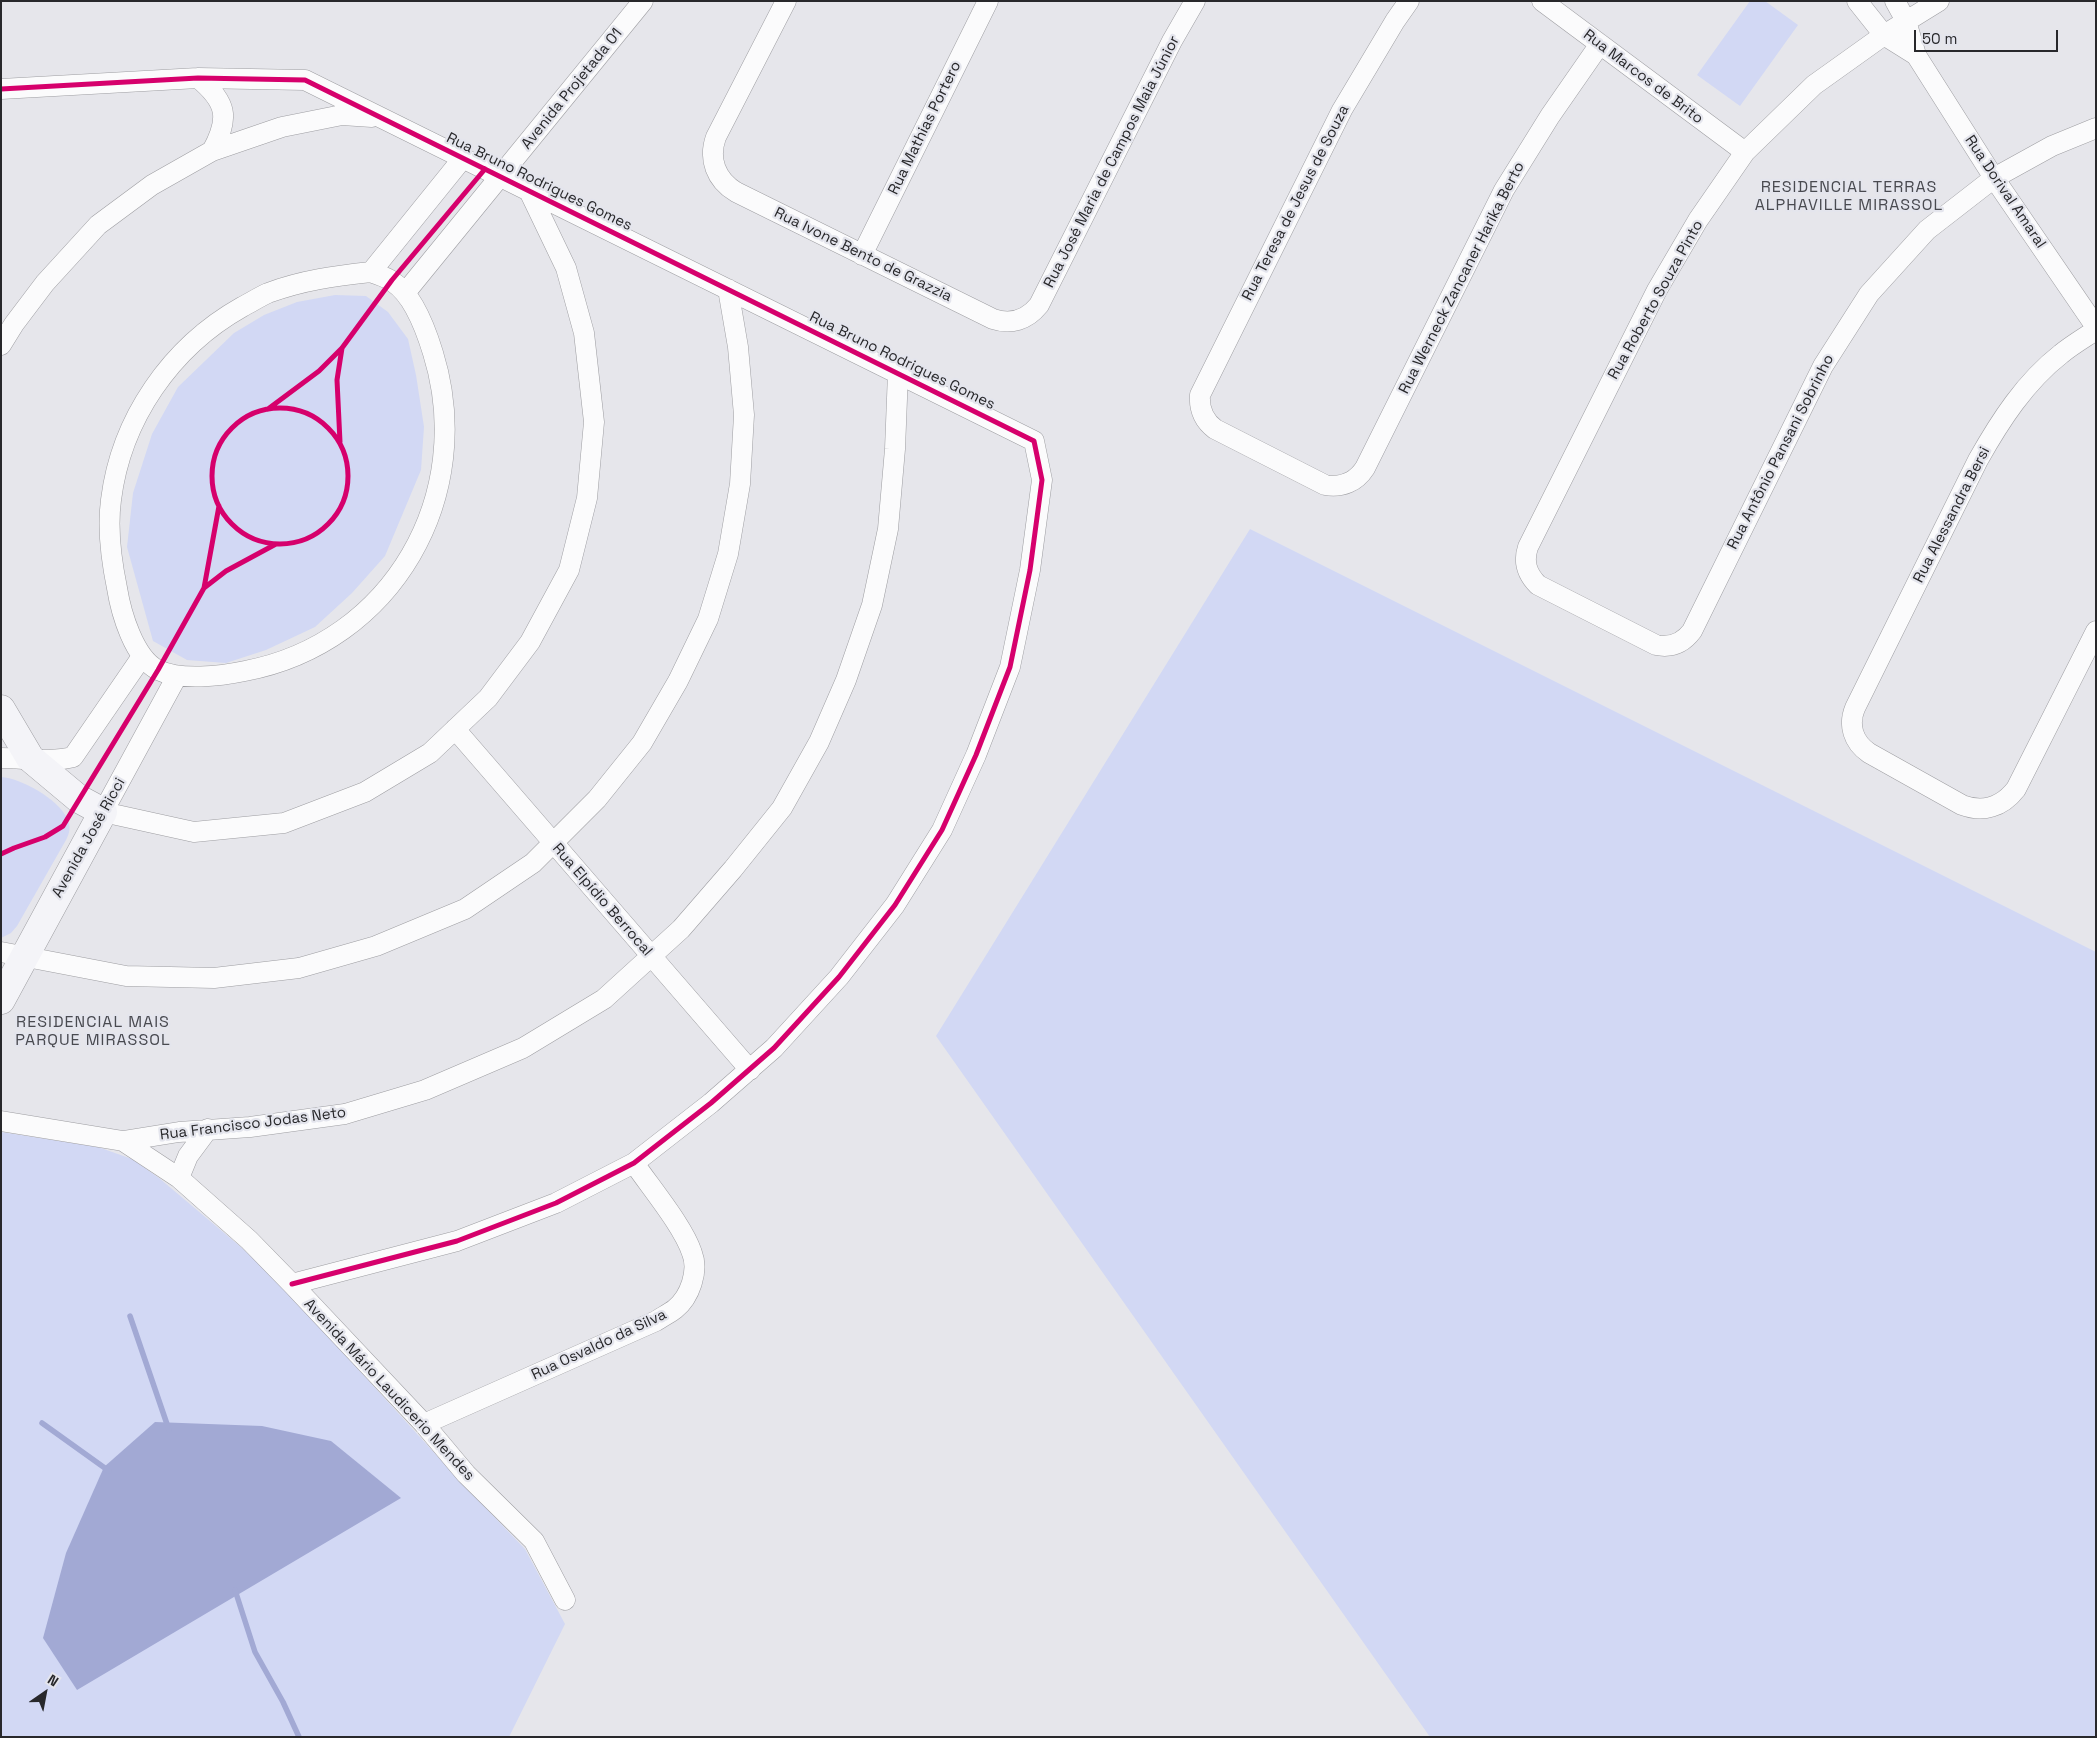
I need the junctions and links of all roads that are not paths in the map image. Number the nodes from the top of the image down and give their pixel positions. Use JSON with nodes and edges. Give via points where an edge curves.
{"nodes":[{"id":1,"x":643,"y":1,"type":"edge"},
{"id":2,"x":786,"y":1,"type":"edge"},
{"id":3,"x":988,"y":1,"type":"edge"},
{"id":4,"x":1195,"y":1,"type":"edge"},
{"id":5,"x":1409,"y":1,"type":"edge"},
{"id":6,"x":1542,"y":1,"type":"edge"},
{"id":7,"x":1858,"y":1,"type":"edge"},
{"id":8,"x":1895,"y":1,"type":"edge"},
{"id":9,"x":1939,"y":1,"type":"edge"},
{"id":10,"x":1906,"y":21,"type":"junction"},
{"id":11,"x":1884,"y":35,"type":"junction"},
{"id":12,"x":1600,"y":44,"type":"junction"},
{"id":13,"x":1916,"y":55,"type":"junction"},
{"id":14,"x":198,"y":78,"type":"junction"},
{"id":15,"x":1,"y":89,"type":"edge"},
{"id":16,"x":381,"y":118,"type":"junction"},
{"id":17,"x":2096,"y":128,"type":"edge"},
{"id":18,"x":212,"y":151,"type":"junction"},
{"id":19,"x":1745,"y":152,"type":"junction"},
{"id":20,"x":463,"y":158,"type":"junction"},
{"id":21,"x":501,"y":177,"type":"junction"},
{"id":22,"x":1994,"y":178,"type":"junction"},
{"id":23,"x":529,"y":191,"type":"junction"},
{"id":24,"x":862,"y":255,"type":"junction"},
{"id":25,"x":372,"y":272,"type":"junction"},
{"id":26,"x":728,"y":290,"type":"junction"},
{"id":27,"x":405,"y":293,"type":"junction"},
{"id":28,"x":1025,"y":318,"type":"joint"},
{"id":29,"x":7,"y":326,"type":"edge"},
{"id":30,"x":2096,"y":328,"type":"edge"},
{"id":31,"x":1,"y":345,"type":"edge"},
{"id":32,"x":898,"y":373,"type":"junction"},
{"id":33,"x":1342,"y":485,"type":"joint"},
{"id":34,"x":2096,"y":632,"type":"edge"},
{"id":35,"x":1672,"y":645,"type":"joint"},
{"id":36,"x":141,"y":658,"type":"junction"},
{"id":37,"x":177,"y":676,"type":"junction"},
{"id":38,"x":1,"y":709,"type":"edge"},
{"id":39,"x":455,"y":729,"type":"junction"},
{"id":40,"x":1,"y":758,"type":"edge"},
{"id":41,"x":30,"y":758,"type":"junction"},
{"id":42,"x":103,"y":812,"type":"junction"},
{"id":43,"x":554,"y":843,"type":"junction"},
{"id":44,"x":13,"y":954,"type":"edge"},
{"id":45,"x":651,"y":956,"type":"junction"},
{"id":46,"x":1,"y":1000,"type":"edge"},
{"id":47,"x":750,"y":1070,"type":"junction"},
{"id":48,"x":1,"y":1121,"type":"edge"},
{"id":49,"x":208,"y":1129,"type":"junction"},
{"id":50,"x":122,"y":1142,"type":"junction"},
{"id":51,"x":634,"y":1163,"type":"junction"},
{"id":52,"x":179,"y":1178,"type":"junction"},
{"id":53,"x":292,"y":1284,"type":"junction"},
{"id":54,"x":424,"y":1424,"type":"junction"},
{"id":55,"x":565,"y":1600,"type":"dead end"}],
"edges":[{"from":1,"to":21,"type":"street","name":"Avenida Projetada 01"},
{"from":2,"to":24,"type":"street","name":"Rua Ivone Bento de Grazzia","via":[[716,137],[712,151],[714,165],[730,188]]},
{"from":3,"to":24,"type":"street","name":"Rua Mathias Portero"},
{"from":4,"to":28,"type":"street","name":"Rua José Maria de Campos Maia Júnior","via":[[1042,300]]},
{"from":5,"to":33,"type":"street","name":"Rua Teresa de Jesus de Souza","via":[[1342,110],[1201,390],[1199,400],[1206,421],[1215,428],[1320,484]]},
{"from":6,"to":12,"type":"street","name":"Rua Marcos de Brito"},
{"from":7,"to":11,"type":"street"},
{"from":8,"to":10,"type":"street"},
{"from":9,"to":10,"type":"street","name":"Rua Roberto Souza Pinto"},
{"from":10,"to":11,"type":"street","name":"Rua Roberto Souza Pinto"},
{"from":10,"to":13,"type":"street"},
{"from":11,"to":13,"type":"street"},
{"from":11,"to":19,"type":"street","name":"Rua Roberto Souza Pinto","via":[[1814,85]]},
{"from":12,"to":19,"type":"street","name":"Rua Marcos de Brito"},
{"from":12,"to":33,"type":"street","name":"Rua Werneck Zancaner Harika Berto","via":[[1504,190],[1365,468],[1358,477]]},
{"from":13,"to":22,"type":"street","name":"Rua Dorival Amaral"},
{"from":14,"to":15,"type":"street","name":"Rua Bruno Rodrigues Gomes"},
{"from":14,"to":16,"type":"street","name":"Rua Bruno Rodrigues Gomes","via":[[305,80]]},
{"from":14,"to":18,"type":"street","via":[[214,91],[223,111],[222,132]]},
{"from":16,"to":18,"type":"street","via":[[342,115],[282,127]]},
{"from":16,"to":20,"type":"street","name":"Rua Bruno Rodrigues Gomes"},
{"from":17,"to":22,"type":"street","name":"Rua Antônio Pansani Sobrinho","via":[[2052,146]]},
{"from":18,"to":29,"type":"street","via":[[152,185],[98,225]]},
{"from":19,"to":35,"type":"street","name":"Rua Roberto Souza Pinto","via":[[1698,220],[1657,290],[1528,547],[1526,568],[1542,588],[1652,643]]},
{"from":20,"to":21,"type":"street","name":"Rua Bruno Rodrigues Gomes"},
{"from":20,"to":25,"type":"street"},
{"from":21,"to":23,"type":"street","name":"Rua Bruno Rodrigues Gomes"},
{"from":21,"to":27,"type":"street"},
{"from":22,"to":30,"type":"street","name":"Rua Dorival Amaral"},
{"from":22,"to":35,"type":"street","name":"Rua Antônio Pansani Sobrinho","via":[[1927,230],[1869,294],[1823,366],[1692,631],[1686,639]]},
{"from":23,"to":26,"type":"street","name":"Rua Bruno Rodrigues Gomes"},
{"from":23,"to":39,"type":"street","via":[[566,268],[584,333],[594,422],[587,498],[569,570],[530,642],[488,698]]},
{"from":24,"to":28,"type":"street","name":"Rua Ivone Bento de Grazzia","via":[[993,319],[1006,322]]},
{"from":25,"to":27,"type":"street","via":[[392,280]]},
{"from":25,"to":36,"type":"street","via":[[318,278],[266,294],[219,320],[178,356],[146,399],[123,448],[111,500],[110,546],[120,608]]},
{"from":26,"to":32,"type":"street","name":"Rua Bruno Rodrigues Gomes"},
{"from":26,"to":43,"type":"street","via":[[738,347],[744,414],[740,476],[728,554],[708,619],[678,681],[642,743],[597,799]]},
{"from":27,"to":37,"type":"street","via":[[427,334],[438,369],[446,424],[443,470],[431,514],[411,556],[384,593],[350,625],[311,650],[259,668],[223,675]]},
{"from":29,"to":31,"type":"street"},
{"from":30,"to":34,"type":"street","name":"Rua Alessandra Bersi","via":[[2060,355],[2028,386],[2000,421],[1855,708],[1852,730],[1856,741],[1869,752],[1962,805],[1975,809],[2001,804],[2016,789]]},
{"from":32,"to":45,"type":"street","name":"Rua Francisco Jodas Neto","via":[[888,529],[872,605],[846,680],[819,742],[782,808],[681,929]]},
{"from":32,"to":47,"type":"street","name":"Rua Bruno Rodrigues Gomes","via":[[1034,441],[1042,480],[1030,570],[1010,667],[976,755],[942,830],[895,905],[839,978]]},
{"from":36,"to":37,"type":"street","via":[[158,670]]},
{"from":36,"to":41,"type":"street","via":[[74,757],[58,761]]},
{"from":37,"to":42,"type":"street","name":"Avenida José Ricci"},
{"from":38,"to":41,"type":"street"},
{"from":39,"to":42,"type":"street","via":[[430,753],[365,792],[284,823],[194,832]]},
{"from":39,"to":43,"type":"street","name":"Rua Elpídio Berrocal"},
{"from":40,"to":41,"type":"street"},
{"from":41,"to":42,"type":"street","via":[[80,799]]},
{"from":42,"to":44,"type":"street","name":"Avenida José Ricci"},
{"from":43,"to":44,"type":"street","via":[[533,863],[465,909],[376,946],[299,968],[214,978],[126,976]]},
{"from":43,"to":45,"type":"street","name":"Rua Elpídio Berrocal"},
{"from":44,"to":46,"type":"street","name":"Avenida José Ricci"},
{"from":45,"to":47,"type":"street","name":"Rua Elpídio Berrocal"},
{"from":45,"to":49,"type":"street","name":"Rua Francisco Jodas Neto","via":[[604,999],[523,1048],[425,1090],[346,1114],[250,1127]]},
{"from":47,"to":51,"type":"street"},
{"from":48,"to":50,"type":"street","name":"Rua Francisco Jodas Neto"},
{"from":49,"to":50,"type":"street","name":"Rua Francisco Jodas Neto"},
{"from":49,"to":52,"type":"street","via":[[188,1156]]},
{"from":50,"to":52,"type":"street","name":"Avenida Mário Laudicerio Mendes"},
{"from":51,"to":53,"type":"street","via":[[556,1203],[457,1241]]},
{"from":51,"to":54,"type":"street","name":"Rua Osvaldo da Silva","via":[[687,1239],[694,1255],[689,1292],[676,1308],[656,1321]]},
{"from":52,"to":53,"type":"street","name":"Avenida Mário Laudicerio Mendes","via":[[249,1240]]},
{"from":53,"to":54,"type":"street","name":"Avenida Mário Laudicerio Mendes"},
{"from":54,"to":55,"type":"street","name":"Avenida Mário Laudicerio Mendes","via":[[466,1474],[534,1541]]}]}
